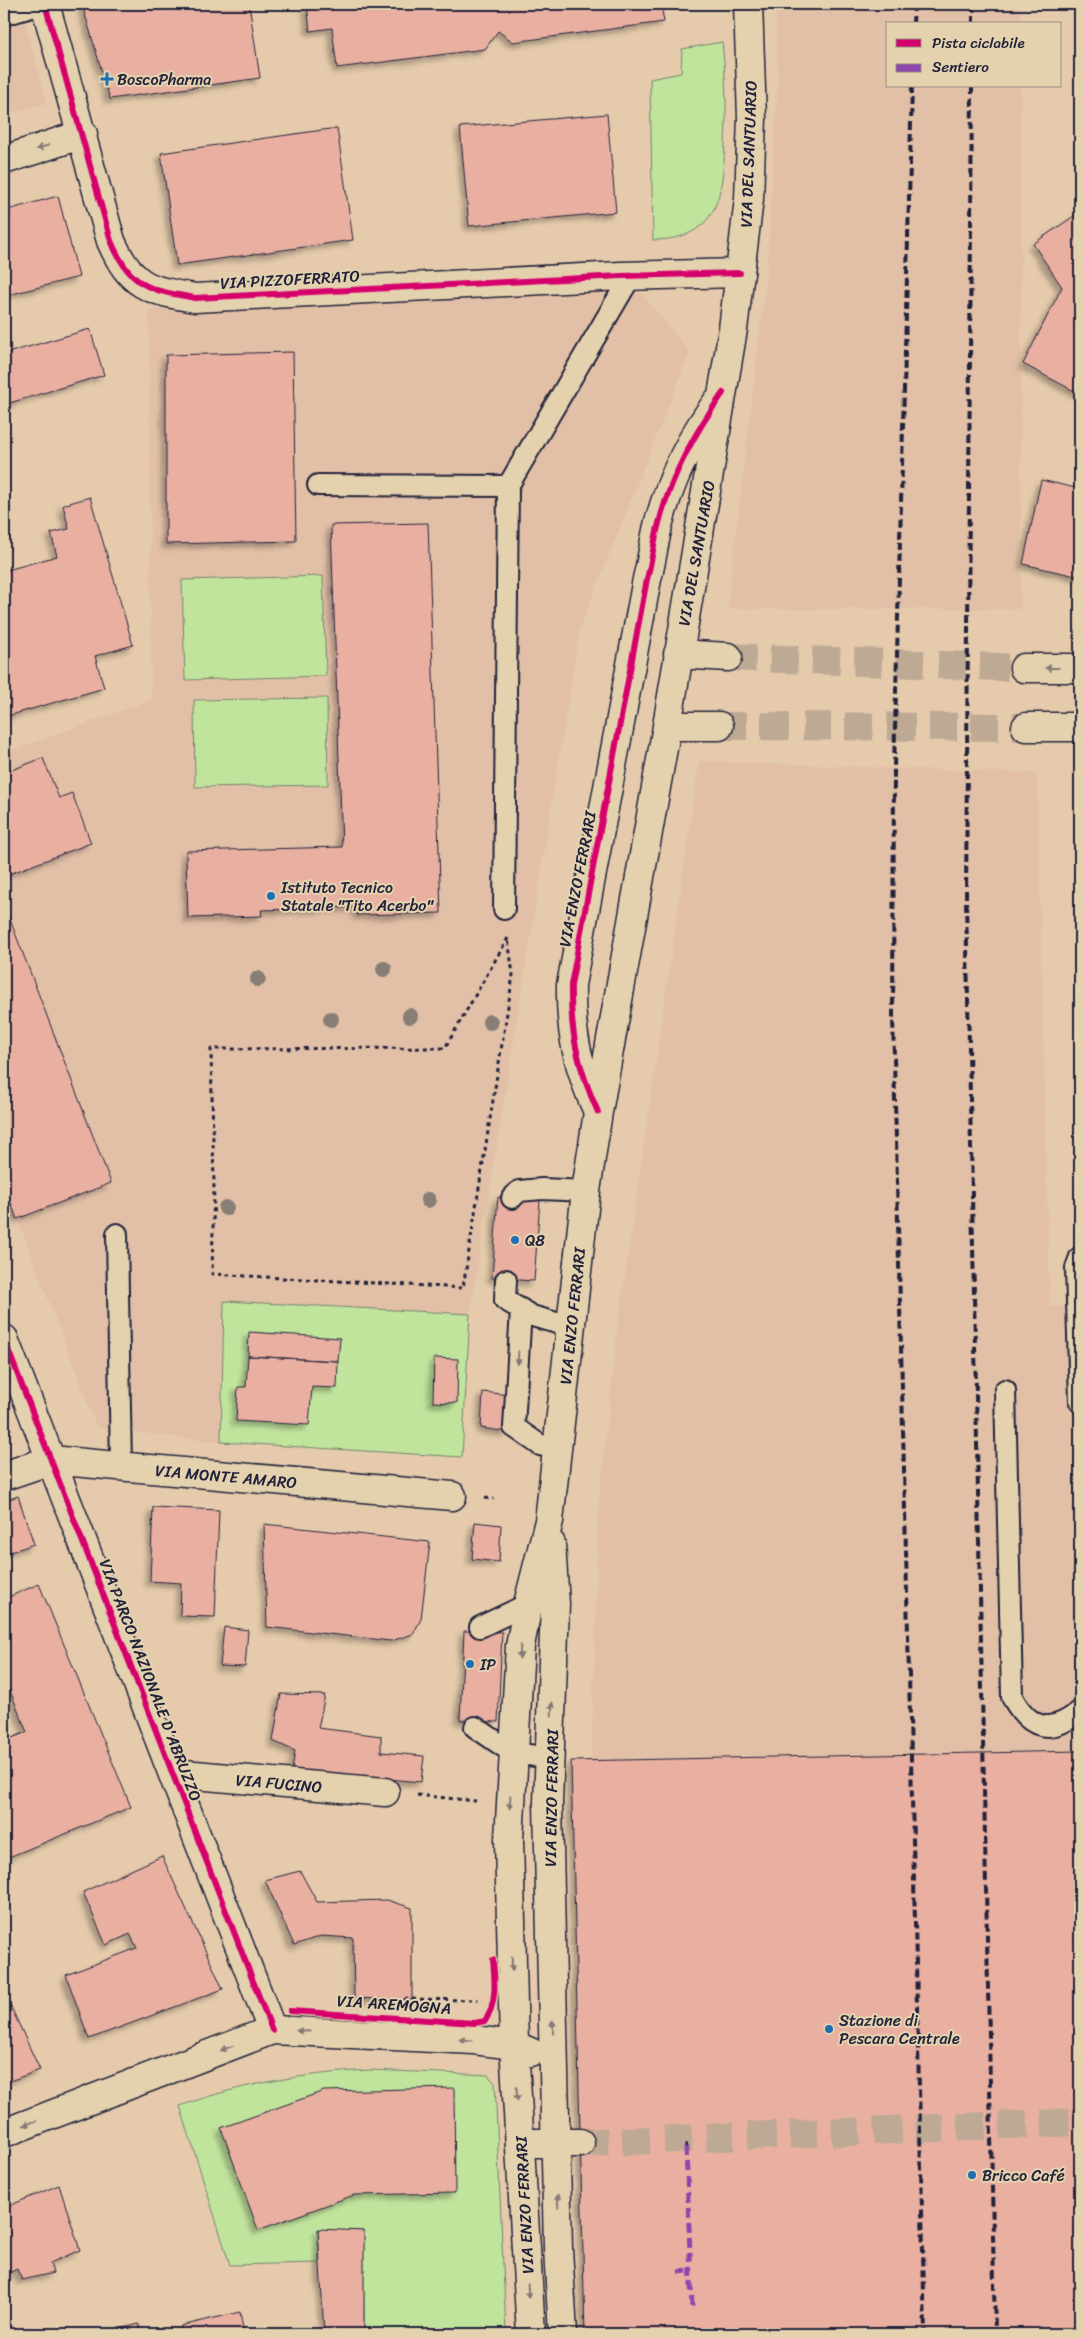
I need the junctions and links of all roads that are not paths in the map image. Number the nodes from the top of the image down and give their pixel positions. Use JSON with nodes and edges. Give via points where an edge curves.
{"nodes":[{"id":1,"x":44,"y":4,"type":"edge"},
{"id":2,"x":748,"y":4,"type":"edge"},
{"id":3,"x":4,"y":16,"type":"edge"},
{"id":4,"x":83,"y":134,"type":"junction"},
{"id":5,"x":4,"y":160,"type":"edge"},
{"id":6,"x":740,"y":273,"type":"junction"},
{"id":7,"x":631,"y":276,"type":"junction"},
{"id":8,"x":723,"y":393,"type":"junction"},
{"id":9,"x":318,"y":485,"type":"dead end"},
{"id":10,"x":508,"y":486,"type":"junction"},
{"id":11,"x":634,"y":649,"type":"joint"},
{"id":12,"x":678,"y":654,"type":"junction"},
{"id":13,"x":728,"y":657,"type":"tunnel mouth"},
{"id":14,"x":1024,"y":668,"type":"tunnel mouth"},
{"id":15,"x":1080,"y":668,"type":"edge"},
{"id":16,"x":667,"y":726,"type":"junction"},
{"id":17,"x":719,"y":726,"type":"tunnel mouth"},
{"id":18,"x":1026,"y":727,"type":"tunnel mouth"},
{"id":19,"x":1079,"y":728,"type":"edge"},
{"id":20,"x":504,"y":909,"type":"road end"},
{"id":21,"x":598,"y":1112,"type":"junction"},
{"id":22,"x":586,"y":1191,"type":"junction"},
{"id":23,"x":512,"y":1198,"type":"dead end"},
{"id":24,"x":117,"y":1234,"type":"dead end"},
{"id":25,"x":1080,"y":1257,"type":"edge"},
{"id":26,"x":506,"y":1280,"type":"dead end"},
{"id":27,"x":521,"y":1309,"type":"junction"},
{"id":28,"x":571,"y":1327,"type":"junction"},
{"id":29,"x":4,"y":1339,"type":"edge"},
{"id":30,"x":1005,"y":1390,"type":"dead end"},
{"id":31,"x":1080,"y":1402,"type":"edge"},
{"id":32,"x":557,"y":1449,"type":"junction"},
{"id":33,"x":51,"y":1460,"type":"junction"},
{"id":34,"x":121,"y":1467,"type":"junction"},
{"id":35,"x":4,"y":1476,"type":"edge"},
{"id":36,"x":452,"y":1496,"type":"dead end"},
{"id":37,"x":549,"y":1521,"type":"junction"},
{"id":38,"x":528,"y":1604,"type":"junction"},
{"id":39,"x":555,"y":1604,"type":"junction"},
{"id":40,"x":480,"y":1627,"type":"dead end"},
{"id":41,"x":1080,"y":1711,"type":"edge"},
{"id":42,"x":475,"y":1727,"type":"dead end"},
{"id":43,"x":513,"y":1753,"type":"junction"},
{"id":44,"x":551,"y":1758,"type":"junction"},
{"id":45,"x":173,"y":1774,"type":"junction"},
{"id":46,"x":384,"y":1792,"type":"road end"},
{"id":47,"x":272,"y":2030,"type":"junction"},
{"id":48,"x":514,"y":2045,"type":"junction"},
{"id":49,"x":554,"y":2076,"type":"junction"},
{"id":50,"x":4,"y":2133,"type":"edge"},
{"id":51,"x":520,"y":2143,"type":"junction"},
{"id":52,"x":568,"y":2143,"type":"junction"},
{"id":53,"x":531,"y":2334,"type":"edge"},
{"id":54,"x":562,"y":2334,"type":"edge"}],
"edges":[{"from":1,"to":3,"type":"lane"},
{"from":1,"to":4,"type":"street","name":"VIA PIZZOFERRATO"},
{"from":2,"to":6,"type":"street","name":"VIA DEL SANTUARIO","via":[[752,118],[749,199]]},
{"from":4,"to":5,"type":"street","one_way":true},
{"from":4,"to":7,"type":"street","name":"VIA PIZZOFERRATO","via":[[111,241],[124,268],[146,287],[171,294],[195,298]]},
{"from":6,"to":7,"type":"street","name":"VIA PIZZOFERRATO"},
{"from":6,"to":8,"type":"street","name":"VIA DEL SANTUARIO"},
{"from":7,"to":10,"type":"lane"},
{"from":8,"to":11,"type":"street","name":"VIA DEL SANTUARIO","via":[[685,453],[660,521]]},
{"from":8,"to":12,"type":"street","name":"VIA DEL SANTUARIO"},
{"from":9,"to":10,"type":"lane"},
{"from":10,"to":20,"type":"lane"},
{"from":11,"to":21,"type":"street","name":"VIA ENZO FERRARI","via":[[571,985],[570,1015],[575,1049]]},
{"from":12,"to":13,"type":"street"},
{"from":12,"to":16,"type":"street","name":"VIA ENZO FERRARI"},
{"from":15,"to":14,"type":"street","one_way":true},
{"from":16,"to":17,"type":"street"},
{"from":16,"to":21,"type":"street","name":"VIA ENZO FERRARI"},
{"from":18,"to":19,"type":"street"},
{"from":21,"to":22,"type":"street","name":"VIA ENZO FERRARI"},
{"from":22,"to":23,"type":"lane","via":[[519,1191]]},
{"from":22,"to":28,"type":"street","name":"VIA ENZO FERRARI"},
{"from":24,"to":34,"type":"lane"},
{"from":25,"to":31,"type":"lane","via":[[1076,1268]]},
{"from":26,"to":27,"type":"lane","via":[[505,1300]]},
{"from":27,"to":28,"type":"lane","via":[[532,1316]]},
{"from":27,"to":32,"type":"lane","one_way":true,"via":[[514,1427],[540,1445]]},
{"from":28,"to":32,"type":"street","name":"VIA ENZO FERRARI"},
{"from":29,"to":33,"type":"street","name":"VIA PARCO NAZIONALE D'ABRUZZO"},
{"from":30,"to":41,"type":"lane","via":[[1012,1697],[1023,1716],[1045,1726],[1064,1723]]},
{"from":32,"to":37,"type":"street","name":"VIA ENZO FERRARI"},
{"from":33,"to":34,"type":"street","name":"VIA MONTE AMARO"},
{"from":33,"to":35,"type":"street","name":"VIA MONTE AMARO"},
{"from":33,"to":45,"type":"street","name":"VIA PARCO NAZIONALE D'ABRUZZO"},
{"from":34,"to":36,"type":"street","name":"VIA MONTE AMARO"},
{"from":37,"to":38,"type":"street","name":"VIA ENZO FERRARI"},
{"from":37,"to":39,"type":"street","name":"VIA ENZO FERRARI"},
{"from":38,"to":39,"type":"lane"},
{"from":38,"to":40,"type":"lane"},
{"from":38,"to":43,"type":"street","name":"VIA ENZO FERRARI","one_way":true,"via":[[520,1646]]},
{"from":44,"to":39,"type":"street","name":"VIA ENZO FERRARI","one_way":true},
{"from":42,"to":43,"type":"lane"},
{"from":43,"to":44,"type":"lane"},
{"from":43,"to":48,"type":"street","name":"VIA ENZO FERRARI","one_way":true,"via":[[509,1839]]},
{"from":49,"to":44,"type":"street","name":"VIA ENZO FERRARI","one_way":true,"via":[[548,1803]]},
{"from":45,"to":46,"type":"street","name":"VIA FUCINO"},
{"from":45,"to":47,"type":"street","name":"VIA PARCO NAZIONALE D'ABRUZZO"},
{"from":48,"to":47,"type":"street","name":"VIA AREMOGNA","one_way":true,"via":[[474,2040]]},
{"from":47,"to":50,"type":"street","name":"VIA AREMOGNA","one_way":true},
{"from":48,"to":49,"type":"street","via":[[533,2054]]},
{"from":48,"to":51,"type":"street","name":"VIA ENZO FERRARI","one_way":true},
{"from":49,"to":52,"type":"street","name":"VIA ENZO FERRARI"},
{"from":51,"to":52,"type":"street"},
{"from":51,"to":53,"type":"street","name":"VIA ENZO FERRARI","one_way":true},
{"from":54,"to":52,"type":"street","name":"VIA ENZO FERRARI","one_way":true}]}
